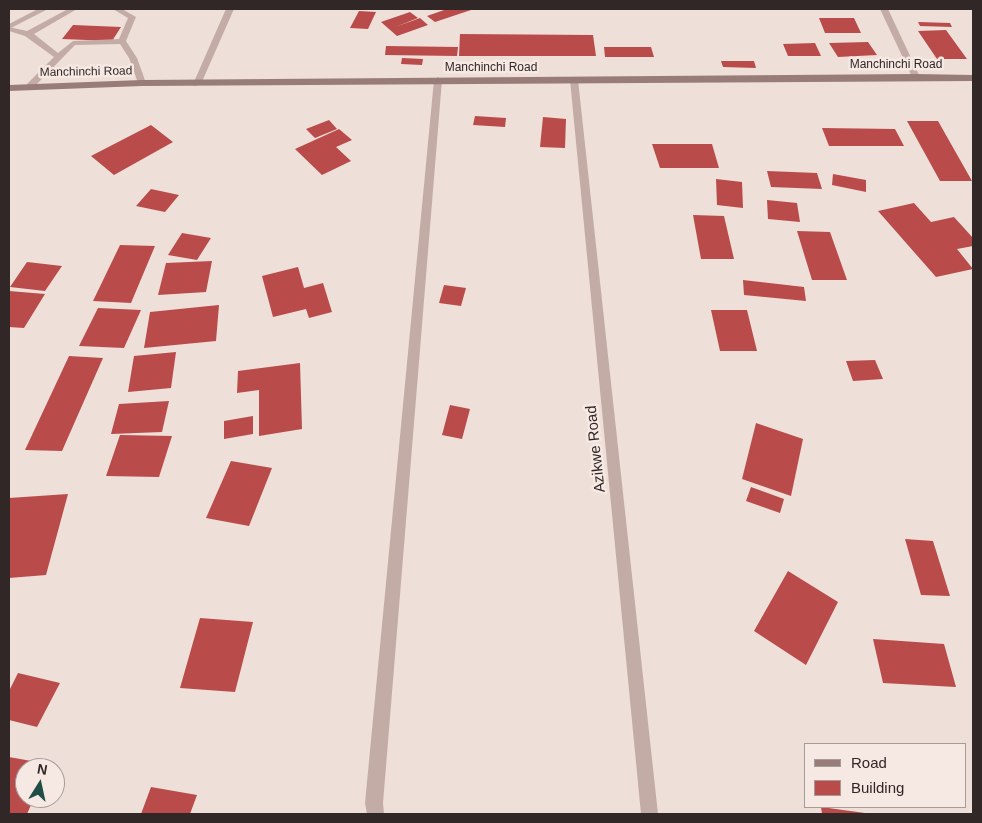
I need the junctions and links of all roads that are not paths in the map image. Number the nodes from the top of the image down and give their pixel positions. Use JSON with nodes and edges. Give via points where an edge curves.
{"nodes":[{"id":1,"x":44,"y":9,"type":"edge"},
{"id":2,"x":73,"y":9,"type":"edge"},
{"id":3,"x":117,"y":9,"type":"edge"},
{"id":4,"x":230,"y":9,"type":"edge"},
{"id":5,"x":884,"y":9,"type":"edge"},
{"id":6,"x":9,"y":28,"type":"edge"},
{"id":7,"x":28,"y":34,"type":"junction"},
{"id":8,"x":122,"y":42,"type":"junction"},
{"id":9,"x":60,"y":58,"type":"junction"},
{"id":10,"x":916,"y":77,"type":"junction"},
{"id":11,"x":973,"y":78,"type":"edge"},
{"id":12,"x":438,"y":80,"type":"junction"},
{"id":13,"x":574,"y":80,"type":"junction"},
{"id":14,"x":142,"y":83,"type":"junction"},
{"id":15,"x":197,"y":84,"type":"junction"},
{"id":16,"x":30,"y":86,"type":"junction"},
{"id":17,"x":9,"y":88,"type":"edge"},
{"id":18,"x":375,"y":814,"type":"edge"},
{"id":19,"x":650,"y":814,"type":"edge"}],
"edges":[{"from":1,"to":6,"type":"street"},
{"from":2,"to":7,"type":"street"},
{"from":3,"to":8,"type":"street","via":[[132,17]]},
{"from":4,"to":15,"type":"street"},
{"from":5,"to":10,"type":"street"},
{"from":6,"to":7,"type":"street"},
{"from":7,"to":9,"type":"street"},
{"from":8,"to":9,"type":"street","via":[[72,44]]},
{"from":8,"to":14,"type":"street","via":[[133,58]]},
{"from":9,"to":16,"type":"street"},
{"from":10,"to":11,"type":"main road","name":"Manchinchi Road"},
{"from":10,"to":13,"type":"main road","name":"Manchinchi Road"},
{"from":12,"to":13,"type":"main road","name":"Manchinchi Road"},
{"from":12,"to":15,"type":"main road","name":"Manchinchi Road"},
{"from":12,"to":18,"type":"street"},
{"from":13,"to":19,"type":"street","name":"Azikwe Road"},
{"from":14,"to":15,"type":"main road","name":"Manchinchi Road"},
{"from":14,"to":16,"type":"main road","name":"Manchinchi Road"},
{"from":16,"to":17,"type":"main road","name":"Manchinchi Road"}]}
